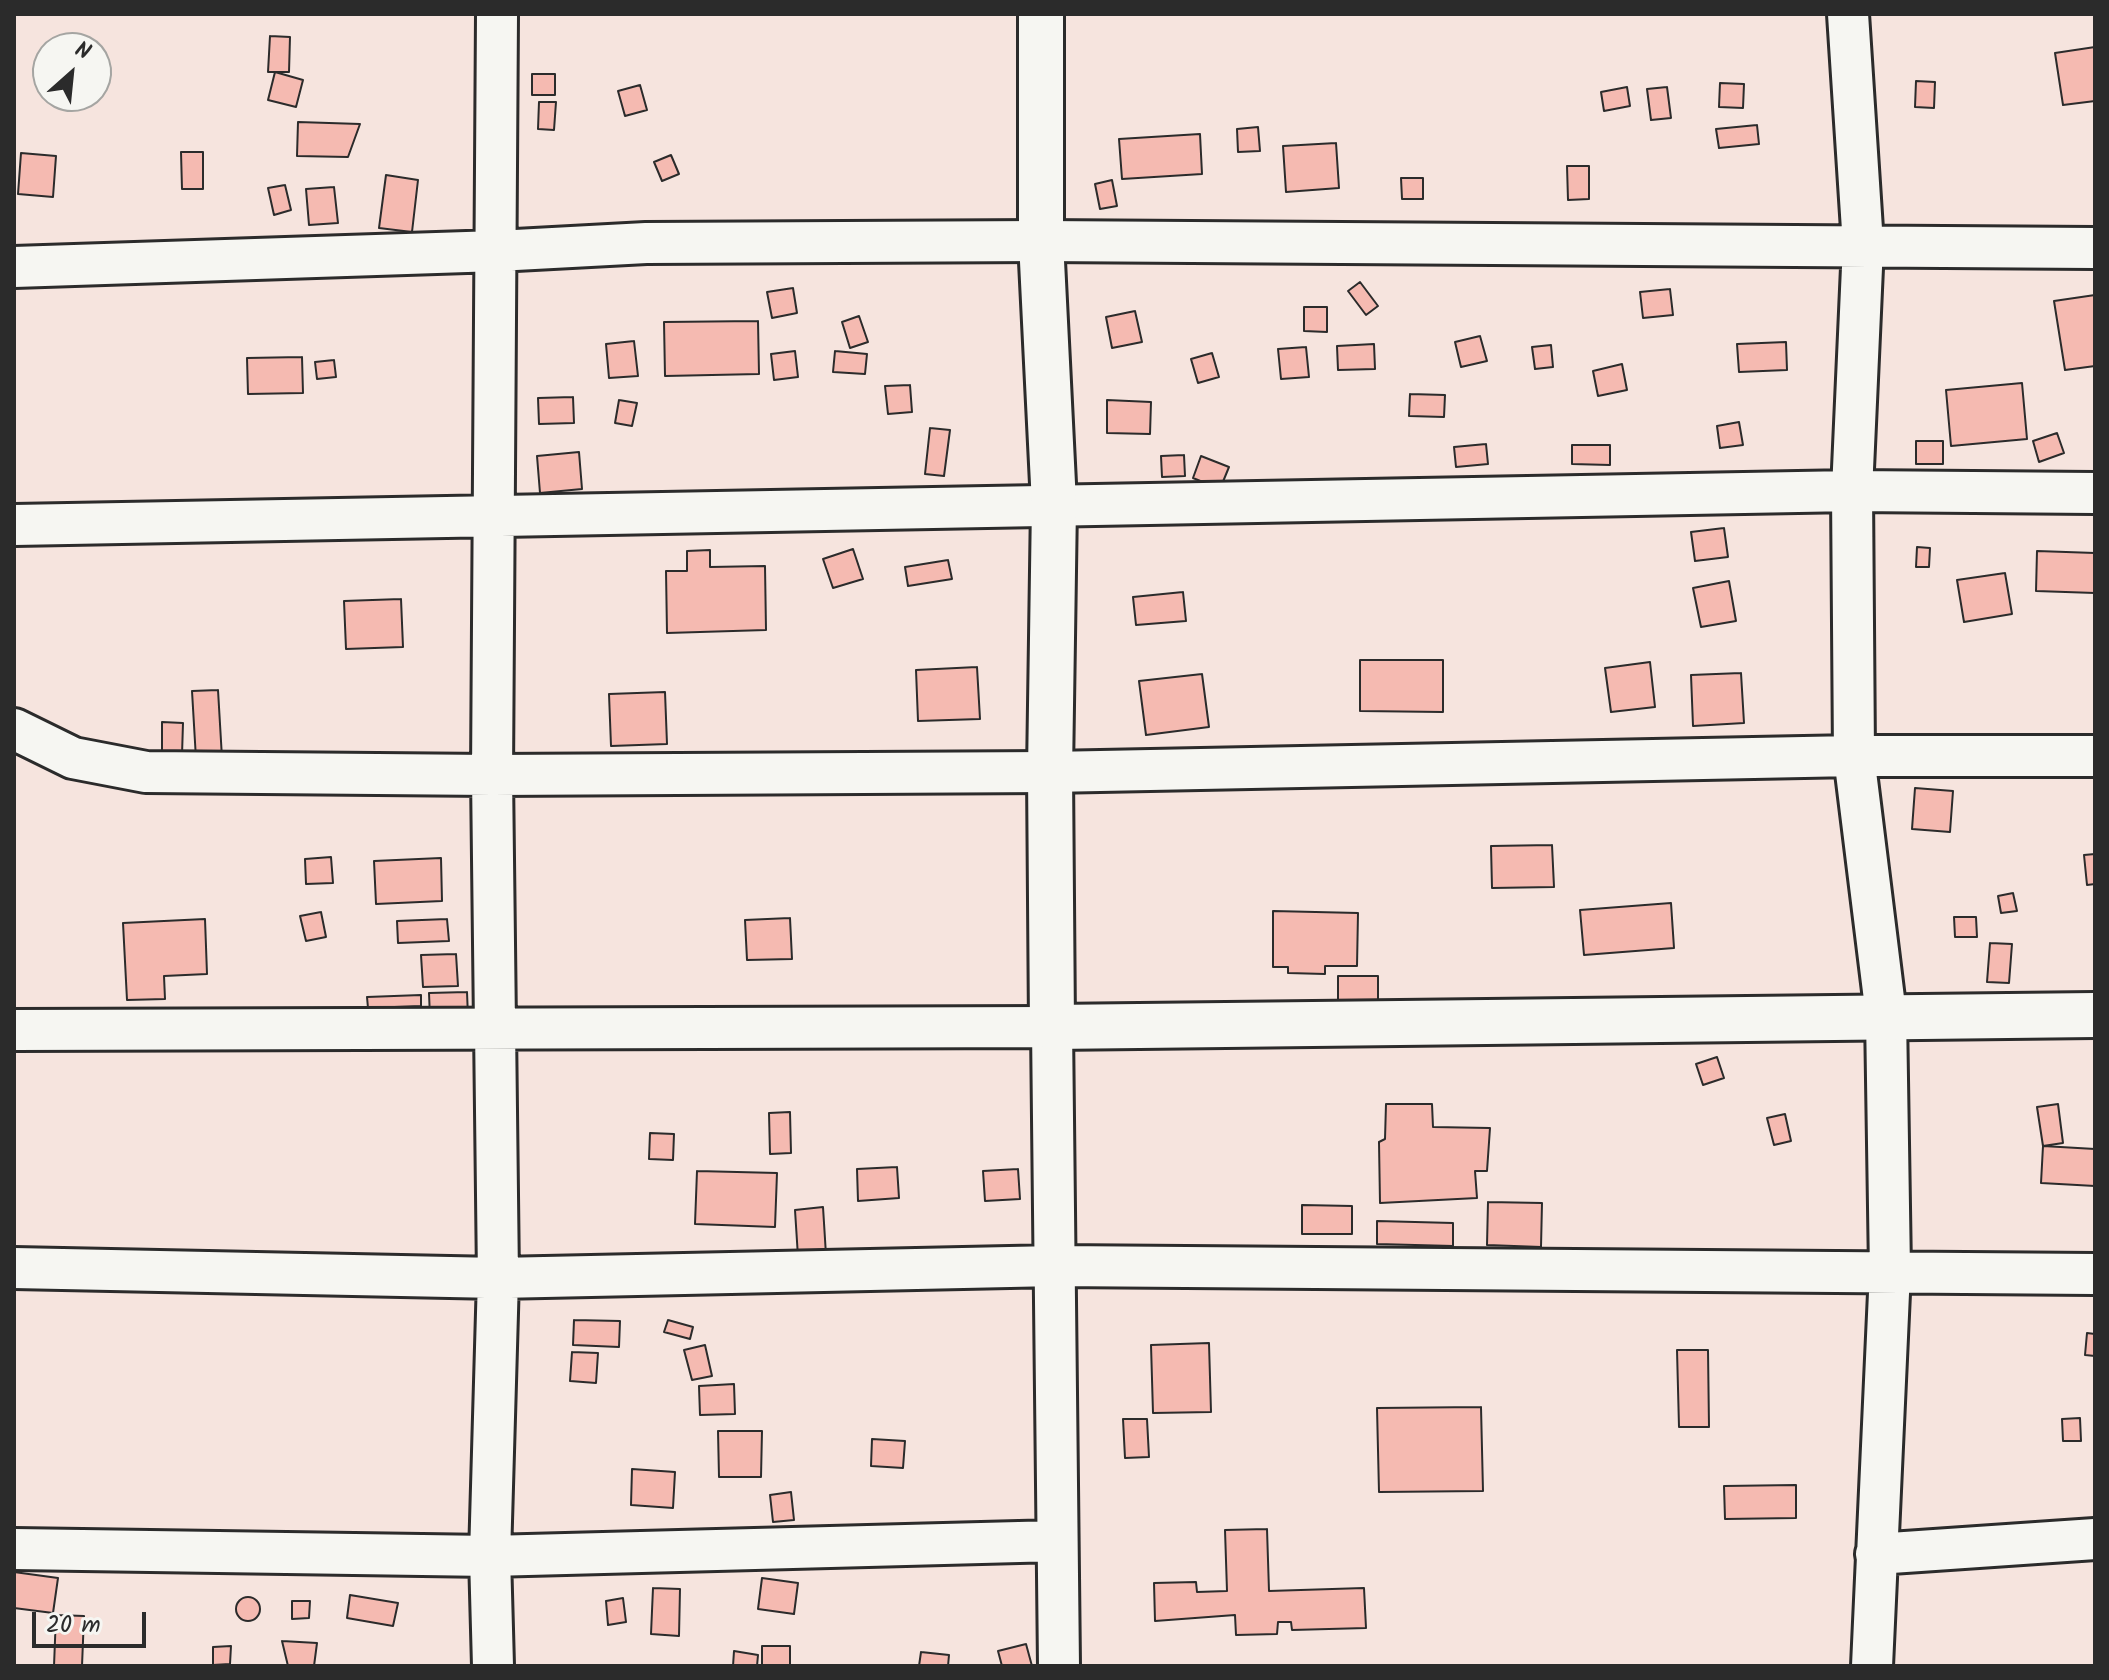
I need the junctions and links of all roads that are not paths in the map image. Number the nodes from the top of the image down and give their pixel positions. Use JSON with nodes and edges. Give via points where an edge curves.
{"nodes":[{"id":1,"x":497,"y":14,"type":"edge"},
{"id":2,"x":1041,"y":14,"type":"edge"},
{"id":3,"x":1848,"y":14,"type":"edge"},
{"id":4,"x":1041,"y":241,"type":"junction"},
{"id":5,"x":1863,"y":245,"type":"junction"},
{"id":6,"x":2095,"y":248,"type":"edge"},
{"id":7,"x":497,"y":251,"type":"junction"},
{"id":8,"x":14,"y":267,"type":"edge"},
{"id":9,"x":1852,"y":491,"type":"junction"},
{"id":10,"x":2095,"y":493,"type":"edge"},
{"id":11,"x":1054,"y":504,"type":"junction"},
{"id":12,"x":496,"y":515,"type":"junction"},
{"id":13,"x":14,"y":525,"type":"edge"},
{"id":14,"x":14,"y":729,"type":"edge"},
{"id":15,"x":1854,"y":756,"type":"junction"},
{"id":16,"x":2095,"y":756,"type":"edge"},
{"id":17,"x":1050,"y":772,"type":"junction"},
{"id":18,"x":492,"y":775,"type":"junction"},
{"id":19,"x":1886,"y":1015,"type":"junction"},
{"id":20,"x":2095,"y":1015,"type":"edge"},
{"id":21,"x":497,"y":1027,"type":"junction"},
{"id":22,"x":1052,"y":1027,"type":"junction"},
{"id":23,"x":14,"y":1030,"type":"edge"},
{"id":24,"x":1056,"y":1266,"type":"junction"},
{"id":25,"x":14,"y":1268,"type":"edge"},
{"id":26,"x":1890,"y":1271,"type":"junction"},
{"id":27,"x":2095,"y":1274,"type":"edge"},
{"id":28,"x":498,"y":1278,"type":"junction"},
{"id":29,"x":2095,"y":1539,"type":"edge"},
{"id":30,"x":1057,"y":1541,"type":"junction"},
{"id":31,"x":14,"y":1549,"type":"edge"},
{"id":32,"x":1876,"y":1554,"type":"junction"},
{"id":33,"x":490,"y":1556,"type":"junction"},
{"id":34,"x":493,"y":1666,"type":"edge"},
{"id":35,"x":1059,"y":1666,"type":"edge"},
{"id":36,"x":1872,"y":1666,"type":"edge"}],
"edges":[{"from":1,"to":7,"type":"street"},
{"from":2,"to":4,"type":"street"},
{"from":3,"to":5,"type":"street"},
{"from":4,"to":5,"type":"street"},
{"from":4,"to":7,"type":"street","via":[[646,243]]},
{"from":4,"to":11,"type":"street"},
{"from":5,"to":6,"type":"street"},
{"from":5,"to":9,"type":"street"},
{"from":7,"to":8,"type":"street"},
{"from":7,"to":12,"type":"street"},
{"from":9,"to":10,"type":"street"},
{"from":9,"to":11,"type":"street"},
{"from":9,"to":15,"type":"street"},
{"from":11,"to":12,"type":"street"},
{"from":11,"to":17,"type":"street"},
{"from":12,"to":13,"type":"street"},
{"from":12,"to":18,"type":"street"},
{"from":14,"to":18,"type":"street","via":[[73,758],[146,772]]},
{"from":15,"to":16,"type":"street"},
{"from":15,"to":17,"type":"street"},
{"from":15,"to":19,"type":"street"},
{"from":17,"to":18,"type":"street"},
{"from":17,"to":22,"type":"street"},
{"from":18,"to":21,"type":"street"},
{"from":19,"to":20,"type":"street"},
{"from":19,"to":22,"type":"street"},
{"from":19,"to":26,"type":"street"},
{"from":21,"to":22,"type":"street"},
{"from":21,"to":23,"type":"street"},
{"from":21,"to":28,"type":"street"},
{"from":22,"to":24,"type":"street"},
{"from":24,"to":26,"type":"street"},
{"from":24,"to":28,"type":"street"},
{"from":24,"to":30,"type":"street"},
{"from":25,"to":28,"type":"street"},
{"from":26,"to":27,"type":"street"},
{"from":26,"to":32,"type":"street"},
{"from":28,"to":33,"type":"street"},
{"from":29,"to":32,"type":"street"},
{"from":30,"to":33,"type":"street"},
{"from":30,"to":35,"type":"street"},
{"from":31,"to":33,"type":"street"},
{"from":32,"to":36,"type":"street"},
{"from":33,"to":34,"type":"street"}]}
